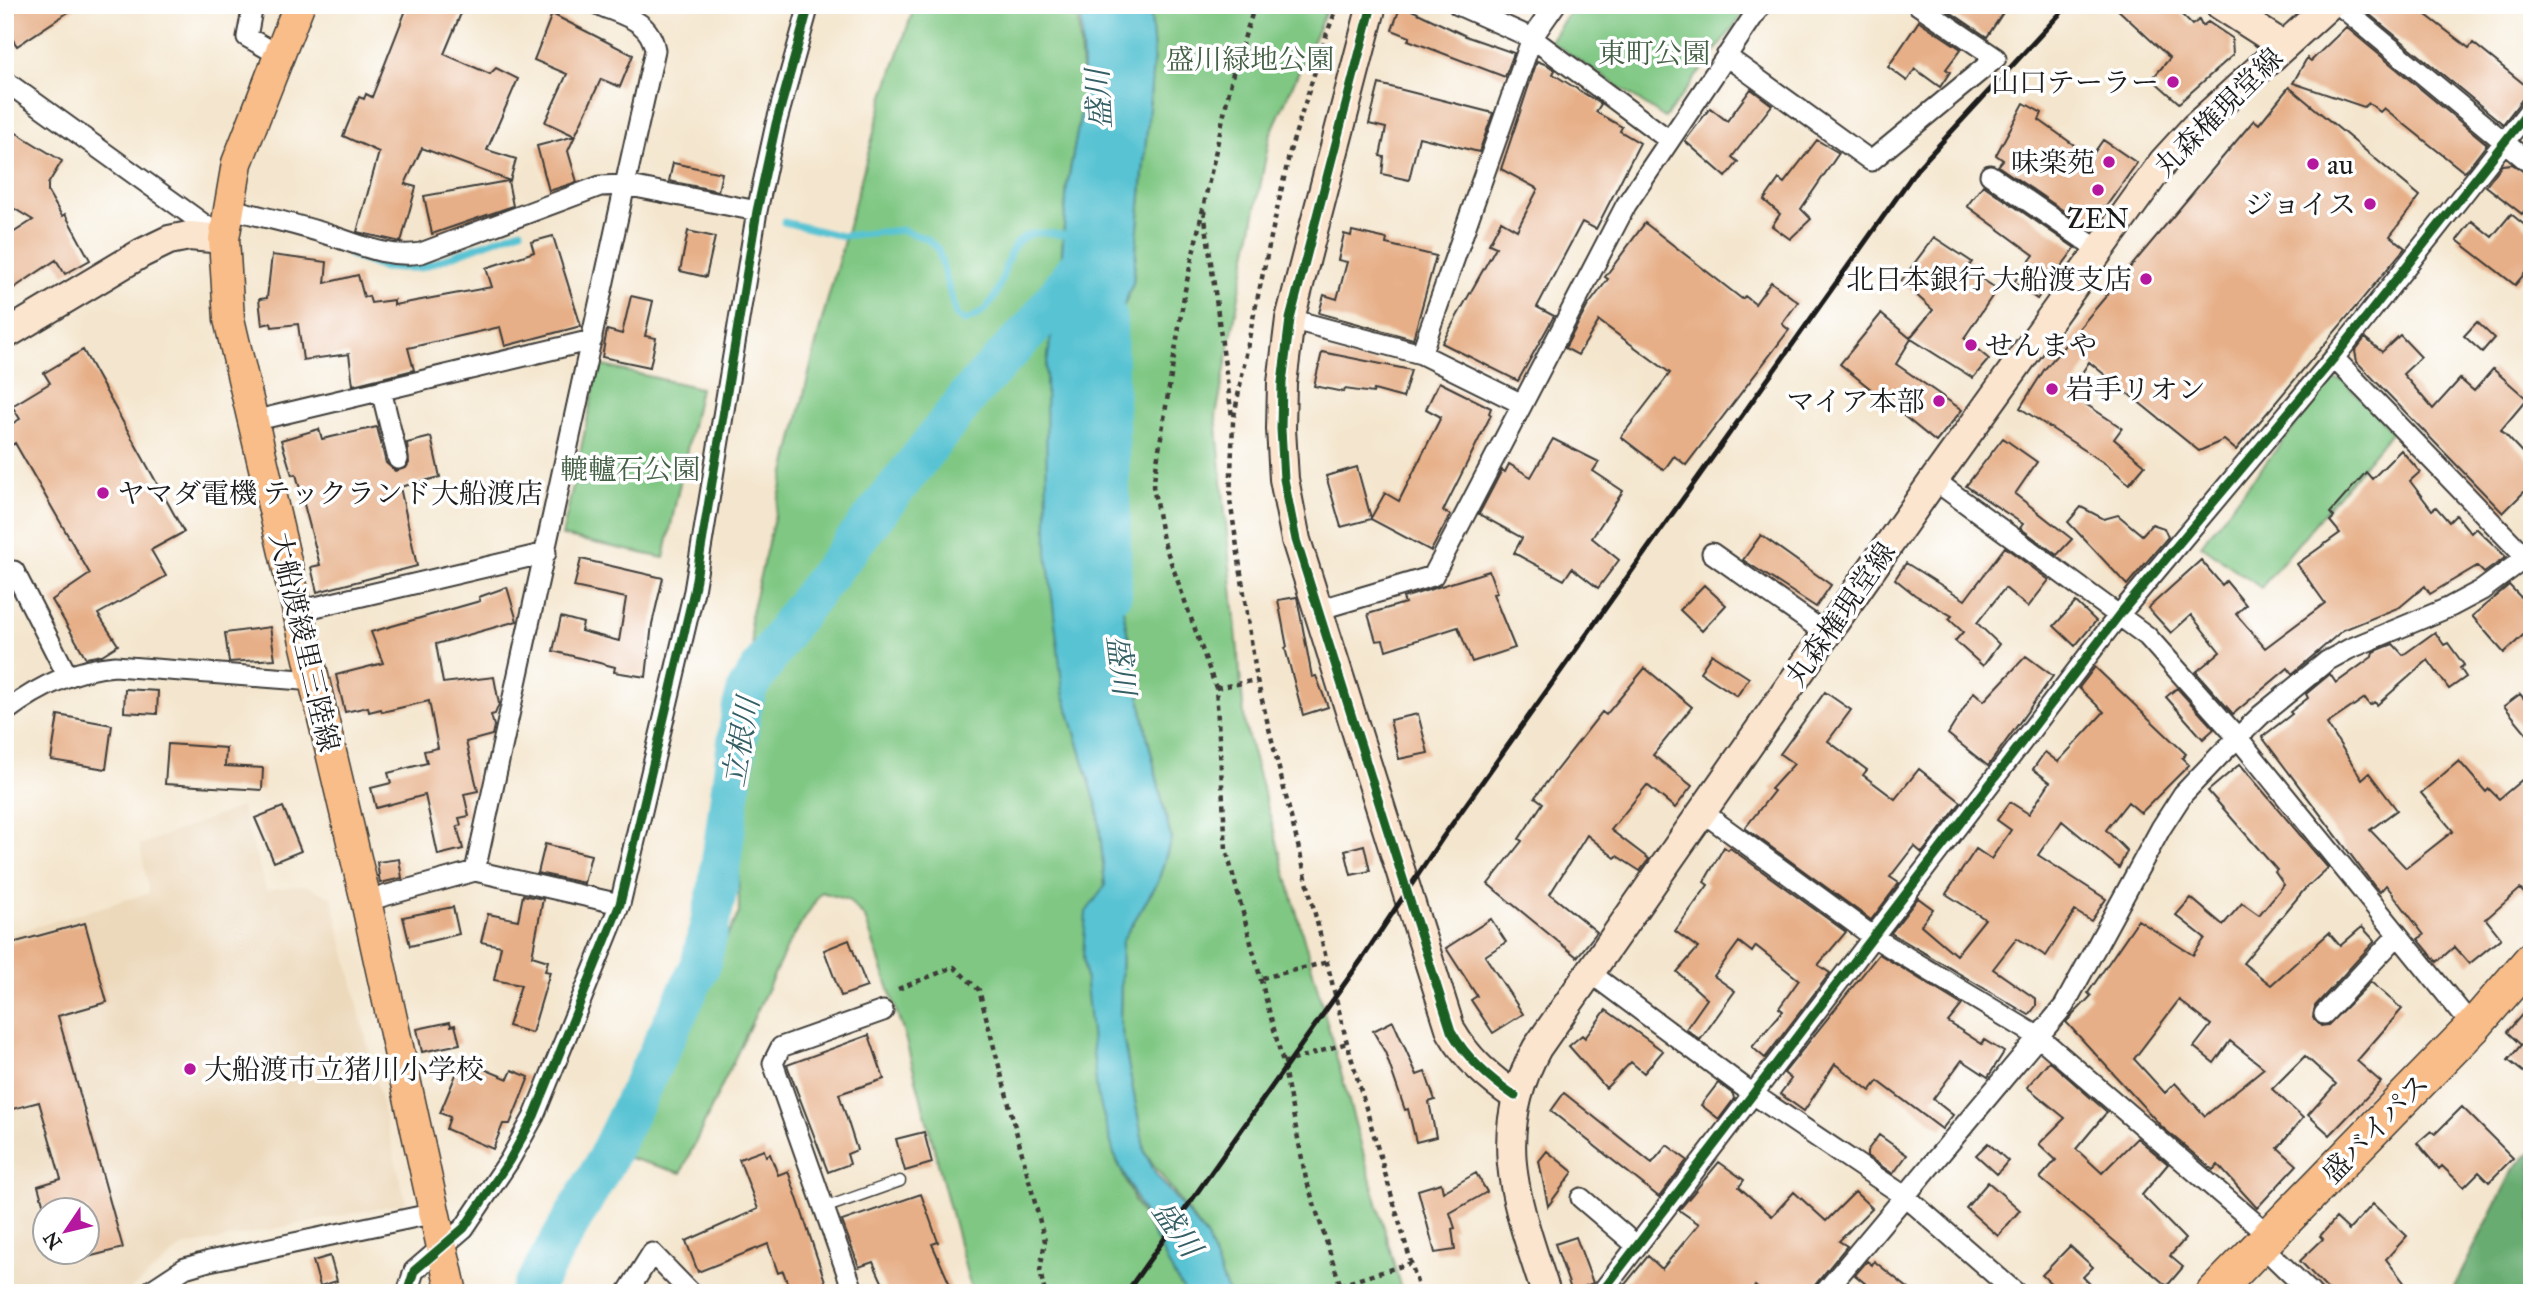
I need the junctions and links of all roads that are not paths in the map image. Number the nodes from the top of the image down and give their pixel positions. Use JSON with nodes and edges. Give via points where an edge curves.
{"nodes":[{"id":1,"x":253,"y":5,"type":"edge"},
{"id":2,"x":299,"y":5,"type":"edge"},
{"id":3,"x":599,"y":5,"type":"edge"},
{"id":4,"x":809,"y":5,"type":"edge"},
{"id":5,"x":1372,"y":5,"type":"edge"},
{"id":6,"x":1458,"y":5,"type":"edge"},
{"id":7,"x":1555,"y":5,"type":"edge"},
{"id":8,"x":1761,"y":5,"type":"edge"},
{"id":9,"x":1918,"y":5,"type":"edge"},
{"id":10,"x":2220,"y":5,"type":"edge"},
{"id":11,"x":2329,"y":5,"type":"edge"},
{"id":12,"x":2339,"y":5,"type":"edge"},
{"id":13,"x":1532,"y":38,"type":"junction"},
{"id":14,"x":2284,"y":46,"type":"junction"},
{"id":15,"x":279,"y":55,"type":"junction"},
{"id":16,"x":1726,"y":55,"type":"junction"},
{"id":17,"x":5,"y":80,"type":"edge"},
{"id":18,"x":2532,"y":107,"type":"edge"},
{"id":19,"x":1669,"y":140,"type":"junction"},
{"id":20,"x":2504,"y":142,"type":"junction"},
{"id":21,"x":2532,"y":165,"type":"edge"},
{"id":22,"x":1990,"y":175,"type":"dead end"},
{"id":23,"x":625,"y":185,"type":"junction"},
{"id":24,"x":228,"y":208,"type":"junction"},
{"id":25,"x":757,"y":211,"type":"junction"},
{"id":26,"x":224,"y":239,"type":"junction"},
{"id":27,"x":2099,"y":250,"type":"junction"},
{"id":28,"x":1290,"y":319,"type":"junction"},
{"id":29,"x":5,"y":335,"type":"edge"},
{"id":30,"x":592,"y":340,"type":"junction"},
{"id":31,"x":1421,"y":354,"type":"junction"},
{"id":32,"x":2334,"y":358,"type":"junction"},
{"id":33,"x":381,"y":390,"type":"junction"},
{"id":34,"x":1522,"y":404,"type":"junction"},
{"id":35,"x":253,"y":421,"type":"junction"},
{"id":36,"x":398,"y":459,"type":"dead end"},
{"id":37,"x":1934,"y":480,"type":"junction"},
{"id":38,"x":1712,"y":552,"type":"dead end"},
{"id":39,"x":546,"y":553,"type":"junction"},
{"id":40,"x":2530,"y":558,"type":"edge"},
{"id":41,"x":13,"y":571,"type":"dead end"},
{"id":42,"x":1318,"y":610,"type":"junction"},
{"id":43,"x":298,"y":611,"type":"junction"},
{"id":44,"x":2119,"y":615,"type":"junction"},
{"id":45,"x":1827,"y":634,"type":"junction"},
{"id":46,"x":67,"y":675,"type":"junction"},
{"id":47,"x":315,"y":681,"type":"junction"},
{"id":48,"x":5,"y":712,"type":"edge"},
{"id":49,"x":2238,"y":738,"type":"junction"},
{"id":50,"x":1701,"y":811,"type":"junction"},
{"id":51,"x":475,"y":871,"type":"junction"},
{"id":52,"x":366,"y":901,"type":"junction"},
{"id":53,"x":620,"y":904,"type":"junction"},
{"id":54,"x":2399,"y":935,"type":"junction"},
{"id":55,"x":1875,"y":938,"type":"junction"},
{"id":56,"x":2532,"y":959,"type":"edge"},
{"id":57,"x":1589,"y":972,"type":"junction"},
{"id":58,"x":883,"y":1011,"type":"dead end"},
{"id":59,"x":2324,"y":1014,"type":"dead end"},
{"id":60,"x":2473,"y":1027,"type":"junction"},
{"id":61,"x":2039,"y":1037,"type":"junction"},
{"id":62,"x":1753,"y":1094,"type":"junction"},
{"id":63,"x":1515,"y":1097,"type":"junction"},
{"id":64,"x":900,"y":1181,"type":"dead end"},
{"id":65,"x":1906,"y":1197,"type":"junction"},
{"id":66,"x":1581,"y":1198,"type":"dead end"},
{"id":67,"x":824,"y":1208,"type":"junction"},
{"id":68,"x":435,"y":1213,"type":"junction"},
{"id":69,"x":2265,"y":1240,"type":"junction"},
{"id":70,"x":443,"y":1246,"type":"junction"},
{"id":71,"x":1637,"y":1246,"type":"junction"},
{"id":72,"x":451,"y":1289,"type":"edge"},
{"id":73,"x":147,"y":1293,"type":"edge"},
{"id":74,"x":407,"y":1293,"type":"edge"},
{"id":75,"x":627,"y":1293,"type":"edge"},
{"id":76,"x":691,"y":1293,"type":"edge"},
{"id":77,"x":854,"y":1293,"type":"edge"},
{"id":78,"x":1546,"y":1293,"type":"edge"},
{"id":79,"x":1601,"y":1293,"type":"edge"},
{"id":80,"x":1824,"y":1293,"type":"edge"},
{"id":81,"x":2016,"y":1293,"type":"edge"},
{"id":82,"x":2214,"y":1293,"type":"edge"},
{"id":83,"x":2311,"y":1293,"type":"edge"}],
"edges":[{"from":1,"to":15,"type":"street","via":[[247,37]]},
{"from":2,"to":15,"type":"main road","name":"大船渡綾里三陸線"},
{"from":3,"to":23,"type":"street","via":[[644,24],[653,36],[655,50]]},
{"from":4,"to":25,"type":"street"},
{"from":5,"to":28,"type":"main road"},
{"from":6,"to":13,"type":"street"},
{"from":7,"to":13,"type":"street"},
{"from":8,"to":16,"type":"street"},
{"from":9,"to":16,"type":"street","via":[[1996,58],[1871,160]]},
{"from":10,"to":14,"type":"main road"},
{"from":11,"to":14,"type":"main road","name":"丸森権現堂線"},
{"from":12,"to":20,"type":"street"},
{"from":13,"to":19,"type":"street"},
{"from":13,"to":31,"type":"street"},
{"from":14,"to":27,"type":"main road","name":"丸森権現堂線","via":[[2171,153]]},
{"from":15,"to":24,"type":"main road","name":"大船渡綾里三陸線","via":[[237,163]]},
{"from":16,"to":19,"type":"street"},
{"from":17,"to":26,"type":"street"},
{"from":18,"to":20,"type":"street"},
{"from":19,"to":34,"type":"street","via":[[1626,205]]},
{"from":20,"to":21,"type":"street"},
{"from":20,"to":32,"type":"street"},
{"from":22,"to":27,"type":"street"},
{"from":23,"to":24,"type":"street","via":[[600,186],[404,256]]},
{"from":23,"to":25,"type":"street"},
{"from":23,"to":30,"type":"street"},
{"from":24,"to":26,"type":"main road","name":"大船渡綾里三陸線"},
{"from":25,"to":53,"type":"street","via":[[694,591]]},
{"from":26,"to":29,"type":"main road","via":[[189,236],[169,240]]},
{"from":26,"to":35,"type":"main road","name":"大船渡綾里三陸線","via":[[229,319]]},
{"from":27,"to":37,"type":"main road","name":"丸森権現堂線"},
{"from":28,"to":31,"type":"street"},
{"from":28,"to":42,"type":"main road","via":[[1282,383],[1284,479],[1296,540]]},
{"from":30,"to":33,"type":"street"},
{"from":30,"to":39,"type":"street"},
{"from":31,"to":34,"type":"street"},
{"from":32,"to":40,"type":"street"},
{"from":32,"to":44,"type":"street"},
{"from":33,"to":35,"type":"street"},
{"from":33,"to":36,"type":"street"},
{"from":34,"to":42,"type":"street","via":[[1433,576]]},
{"from":35,"to":43,"type":"main road","name":"大船渡綾里三陸線"},
{"from":37,"to":44,"type":"street"},
{"from":37,"to":45,"type":"main road","name":"丸森権現堂線"},
{"from":38,"to":45,"type":"street"},
{"from":39,"to":43,"type":"street"},
{"from":39,"to":51,"type":"street"},
{"from":40,"to":49,"type":"street","via":[[2450,607],[2327,661]]},
{"from":41,"to":46,"type":"street"},
{"from":42,"to":63,"type":"main road","via":[[1451,1031],[1485,1075]]},
{"from":43,"to":47,"type":"main road","name":"大船渡綾里三陸線"},
{"from":44,"to":49,"type":"street","via":[[2147,636]]},
{"from":44,"to":55,"type":"street"},
{"from":45,"to":50,"type":"main road","name":"丸森権現堂線"},
{"from":46,"to":47,"type":"street","via":[[115,666]]},
{"from":46,"to":48,"type":"street"},
{"from":47,"to":52,"type":"main road","name":"大船渡綾里三陸線"},
{"from":49,"to":54,"type":"street"},
{"from":49,"to":61,"type":"street","via":[[2183,794],[2064,1006]]},
{"from":50,"to":55,"type":"street"},
{"from":50,"to":57,"type":"main road","name":"丸森権現堂線"},
{"from":51,"to":52,"type":"street"},
{"from":51,"to":53,"type":"street"},
{"from":52,"to":68,"type":"main road","name":"大船渡綾里三陸線"},
{"from":53,"to":70,"type":"street","via":[[534,1116],[464,1228]]},
{"from":54,"to":59,"type":"street"},
{"from":54,"to":60,"type":"street"},
{"from":55,"to":61,"type":"street"},
{"from":55,"to":62,"type":"street"},
{"from":56,"to":60,"type":"highway","name":"盛バイパス"},
{"from":57,"to":62,"type":"street"},
{"from":57,"to":63,"type":"main road","name":"丸森権現堂線","via":[[1537,1048]]},
{"from":58,"to":67,"type":"street","via":[[781,1047],[772,1063]]},
{"from":60,"to":69,"type":"highway","name":"盛バイパス"},
{"from":61,"to":65,"type":"street"},
{"from":61,"to":69,"type":"street"},
{"from":62,"to":65,"type":"street"},
{"from":62,"to":71,"type":"street"},
{"from":63,"to":78,"type":"main road","name":"丸森権現堂線","via":[[1512,1159],[1520,1212]]},
{"from":64,"to":67,"type":"lane"},
{"from":65,"to":80,"type":"street"},
{"from":65,"to":81,"type":"street"},
{"from":66,"to":71,"type":"street"},
{"from":67,"to":77,"type":"street"},
{"from":68,"to":70,"type":"main road","name":"大船渡綾里三陸線"},
{"from":68,"to":73,"type":"street","via":[[209,1261],[185,1268]]},
{"from":69,"to":82,"type":"highway","name":"盛バイパス"},
{"from":69,"to":83,"type":"street"},
{"from":70,"to":72,"type":"main road","name":"大船渡綾里三陸線"},
{"from":70,"to":74,"type":"street","via":[[414,1271]]},
{"from":71,"to":79,"type":"street"},
{"from":75,"to":76,"type":"street","via":[[652,1253]]}]}
